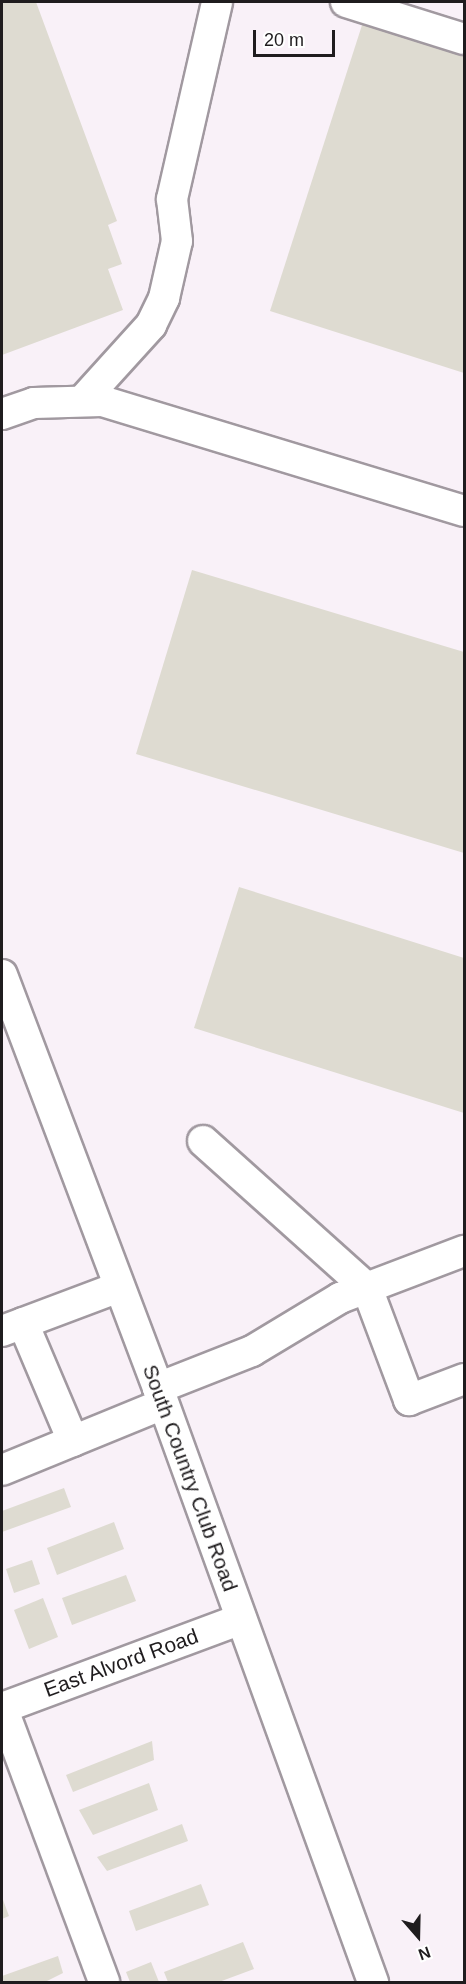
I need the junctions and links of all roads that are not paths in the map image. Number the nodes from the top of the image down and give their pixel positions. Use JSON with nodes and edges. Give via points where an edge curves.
{"nodes":[{"id":1,"x":217,"y":2,"type":"edge"},
{"id":2,"x":346,"y":2,"type":"edge"},
{"id":3,"x":465,"y":39,"type":"edge"},
{"id":4,"x":84,"y":399,"type":"junction"},
{"id":5,"x":2,"y":414,"type":"edge"},
{"id":6,"x":465,"y":511,"type":"edge"},
{"id":7,"x":3,"y":981,"type":"edge"},
{"id":8,"x":12,"y":1043,"type":"edge"},
{"id":9,"x":202,"y":1141,"type":"dead end"},
{"id":10,"x":465,"y":1251,"type":"edge"},
{"id":11,"x":119,"y":1287,"type":"junction"},
{"id":12,"x":367,"y":1288,"type":"junction"},
{"id":13,"x":12,"y":1327,"type":"edge"},
{"id":14,"x":465,"y":1379,"type":"edge"},
{"id":15,"x":160,"y":1396,"type":"junction"},
{"id":16,"x":73,"y":1441,"type":"junction"},
{"id":17,"x":2,"y":1470,"type":"edge"},
{"id":18,"x":241,"y":1619,"type":"junction"},
{"id":19,"x":2,"y":1707,"type":"edge"},
{"id":20,"x":104,"y":1983,"type":"edge"},
{"id":21,"x":373,"y":1983,"type":"edge"}],
"edges":[{"from":1,"to":4,"type":"street","via":[[172,199],[177,241],[164,298],[151,325]]},
{"from":2,"to":3,"type":"street"},
{"from":4,"to":5,"type":"street","via":[[34,403]]},
{"from":4,"to":6,"type":"street"},
{"from":7,"to":8,"type":"street","name":"South Country Club Road"},
{"from":8,"to":11,"type":"street","name":"South Country Club Road"},
{"from":9,"to":12,"type":"street"},
{"from":10,"to":12,"type":"street"},
{"from":11,"to":13,"type":"street"},
{"from":11,"to":15,"type":"street","name":"South Country Club Road"},
{"from":12,"to":14,"type":"street","via":[[409,1400]]},
{"from":12,"to":15,"type":"street","via":[[340,1298],[252,1351]]},
{"from":13,"to":16,"type":"street"},
{"from":15,"to":16,"type":"street","via":[[107,1427]]},
{"from":15,"to":18,"type":"street","name":"South Country Club Road"},
{"from":16,"to":17,"type":"street"},
{"from":18,"to":19,"type":"street","name":"East Alvord Road"},
{"from":18,"to":21,"type":"street","name":"South Country Club Road"},
{"from":19,"to":20,"type":"street"}]}
